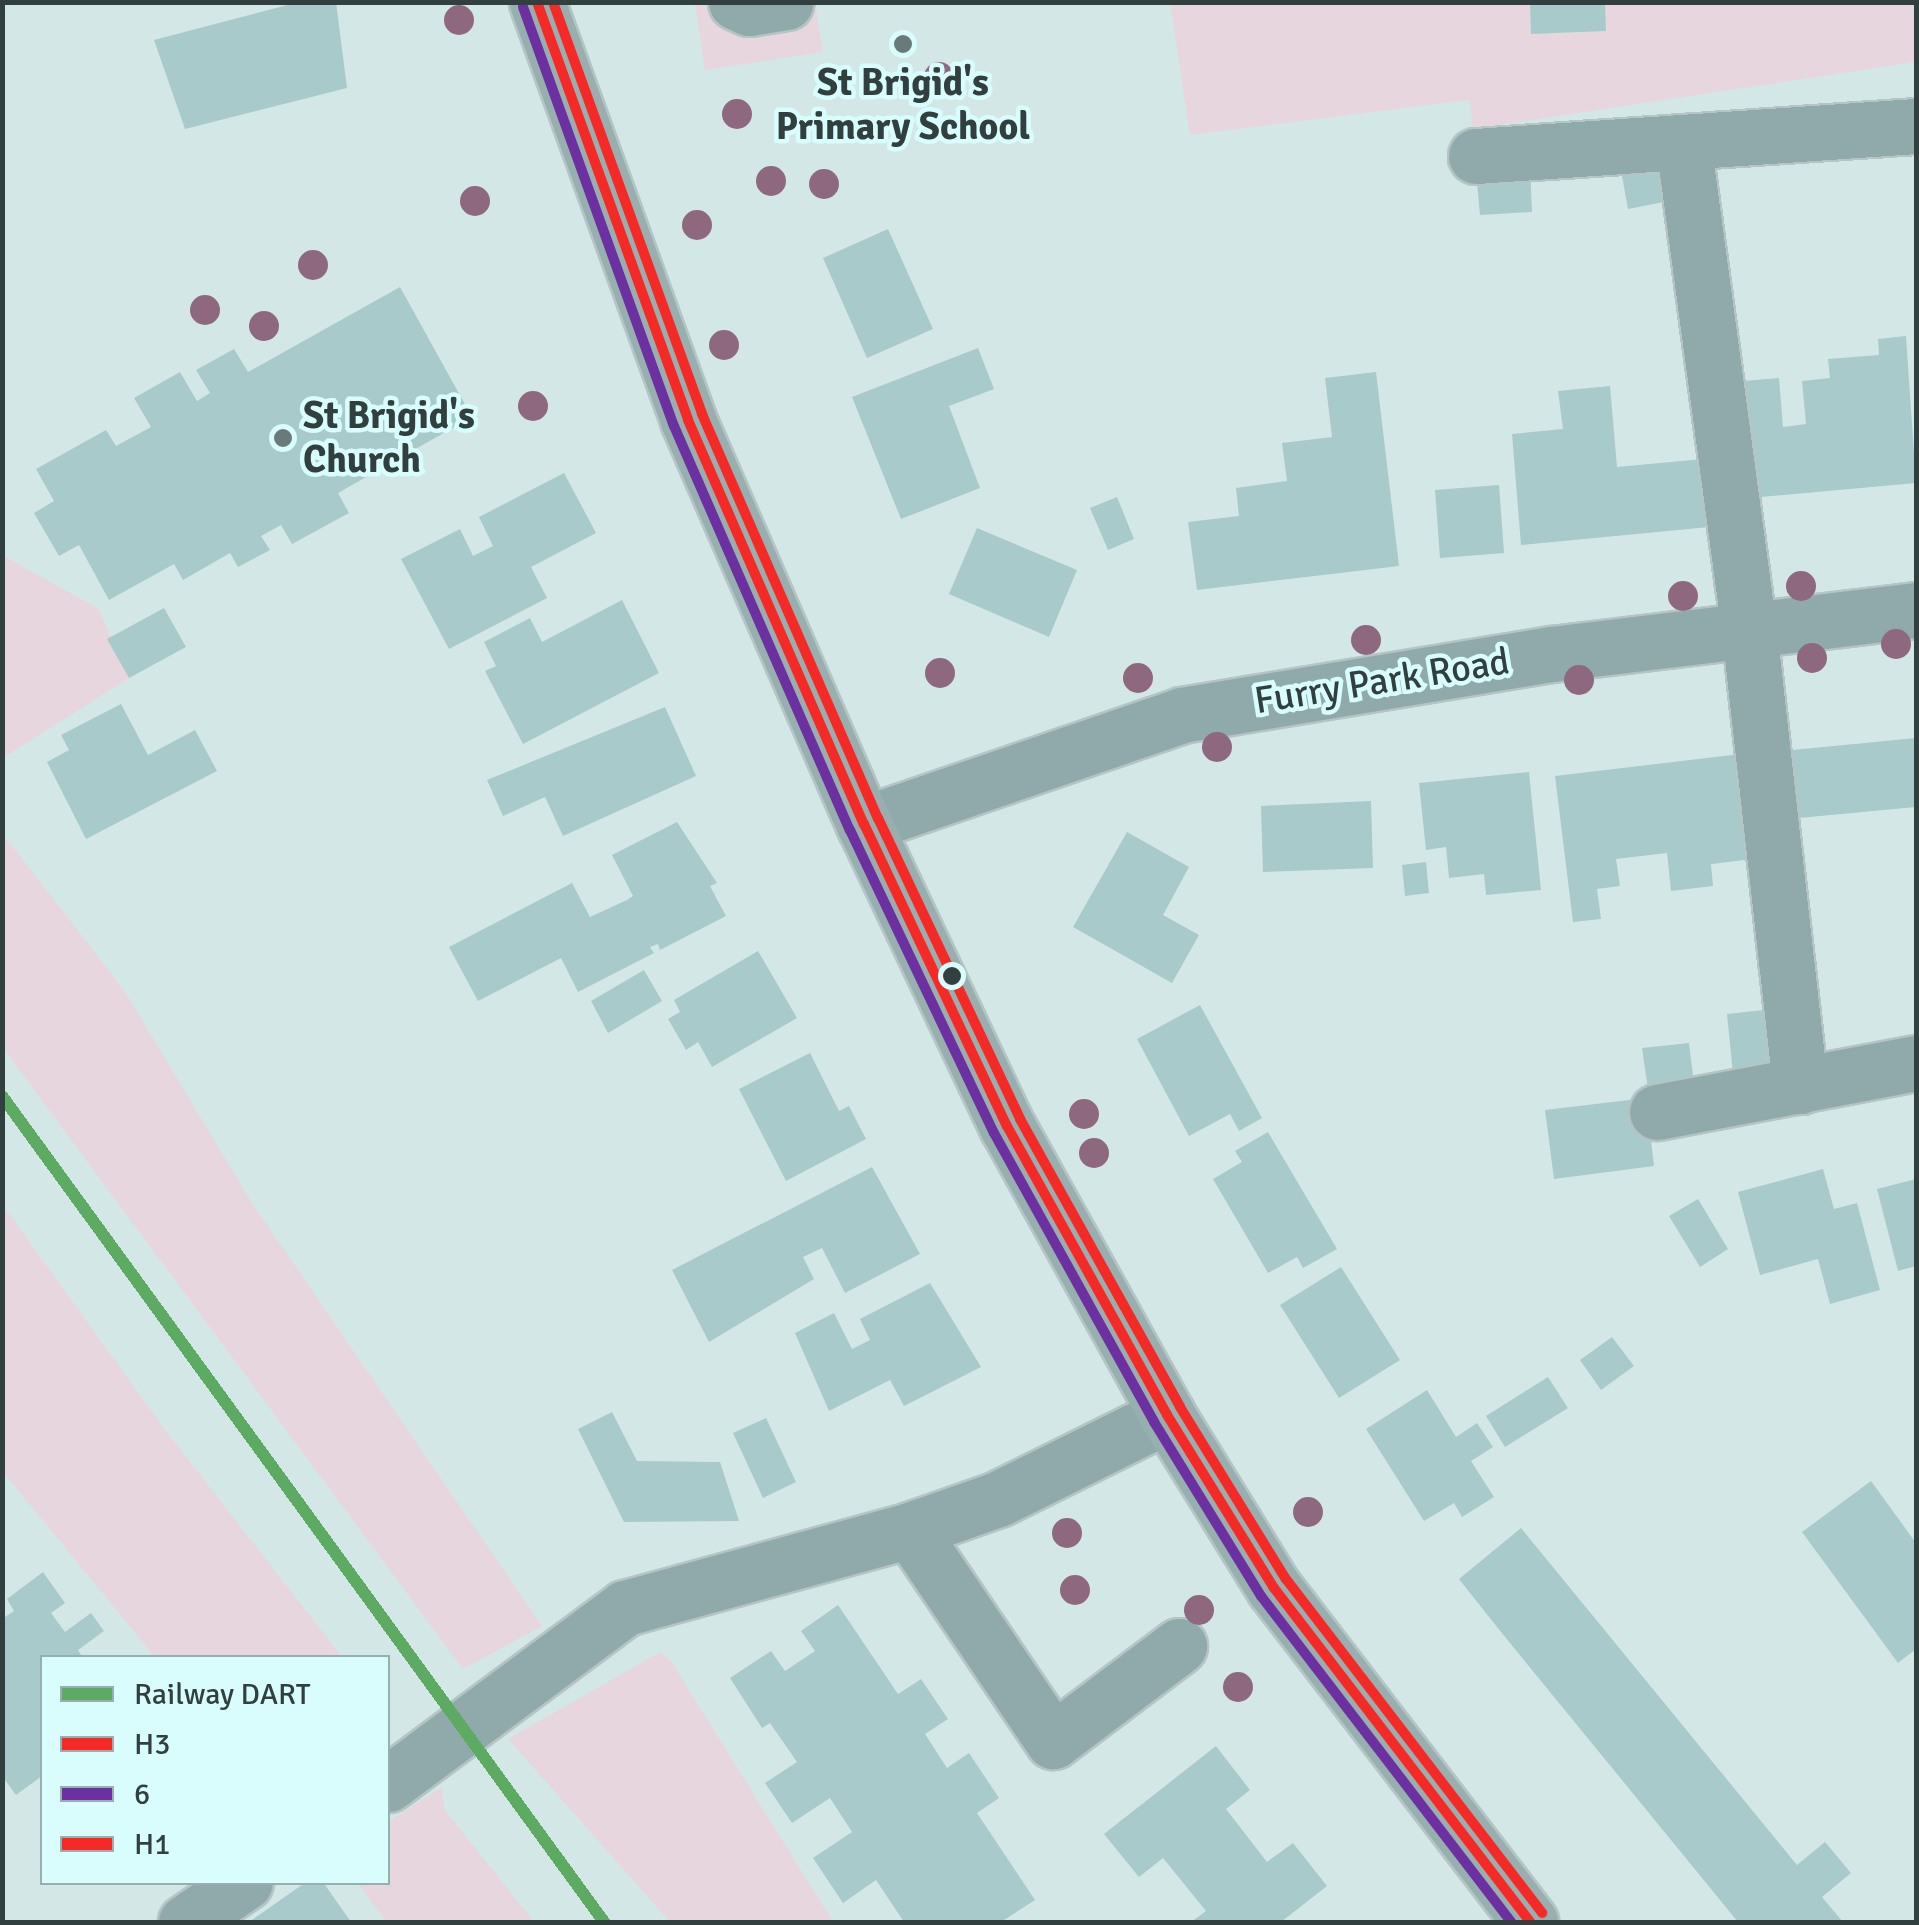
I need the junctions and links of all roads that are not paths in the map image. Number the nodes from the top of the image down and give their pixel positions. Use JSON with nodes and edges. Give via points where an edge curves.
{"nodes":[{"id":1,"x":537,"y":2,"type":"edge"},
{"id":2,"x":736,"y":2,"type":"edge"},
{"id":3,"x":786,"y":2,"type":"edge"},
{"id":4,"x":1916,"y":126,"type":"edge"},
{"id":5,"x":1683,"y":142,"type":"junction"},
{"id":6,"x":1476,"y":156,"type":"dead end"},
{"id":7,"x":1916,"y":610,"type":"edge"},
{"id":8,"x":1749,"y":630,"type":"junction"},
{"id":9,"x":864,"y":824,"type":"junction"},
{"id":10,"x":1916,"y":1063,"type":"edge"},
{"id":11,"x":1800,"y":1086,"type":"junction"},
{"id":12,"x":1657,"y":1112,"type":"dead end"},
{"id":13,"x":1167,"y":1416,"type":"junction"},
{"id":14,"x":910,"y":1530,"type":"junction"},
{"id":15,"x":1179,"y":1646,"type":"dead end"},
{"id":16,"x":390,"y":1782,"type":"edge"},
{"id":17,"x":1530,"y":1922,"type":"edge"}],
"edges":[{"from":1,"to":9,"type":"main road","via":[[688,420]]},
{"from":2,"to":3,"type":"street","via":[[749,8]]},
{"from":4,"to":5,"type":"street"},
{"from":5,"to":6,"type":"street"},
{"from":5,"to":8,"type":"street"},
{"from":7,"to":8,"type":"street","name":"Furry Park Road"},
{"from":8,"to":9,"type":"street","name":"Furry Park Road","via":[[1552,654],[1182,714]]},
{"from":8,"to":11,"type":"street"},
{"from":9,"to":13,"type":"main road","via":[[1007,1126]]},
{"from":10,"to":11,"type":"street"},
{"from":11,"to":12,"type":"street"},
{"from":13,"to":14,"type":"street","via":[[998,1499]]},
{"from":13,"to":17,"type":"main road","via":[[1274,1588]]},
{"from":14,"to":15,"type":"street","via":[[1054,1740]]},
{"from":14,"to":16,"type":"street","via":[[660,1594],[580,1638]]}]}
